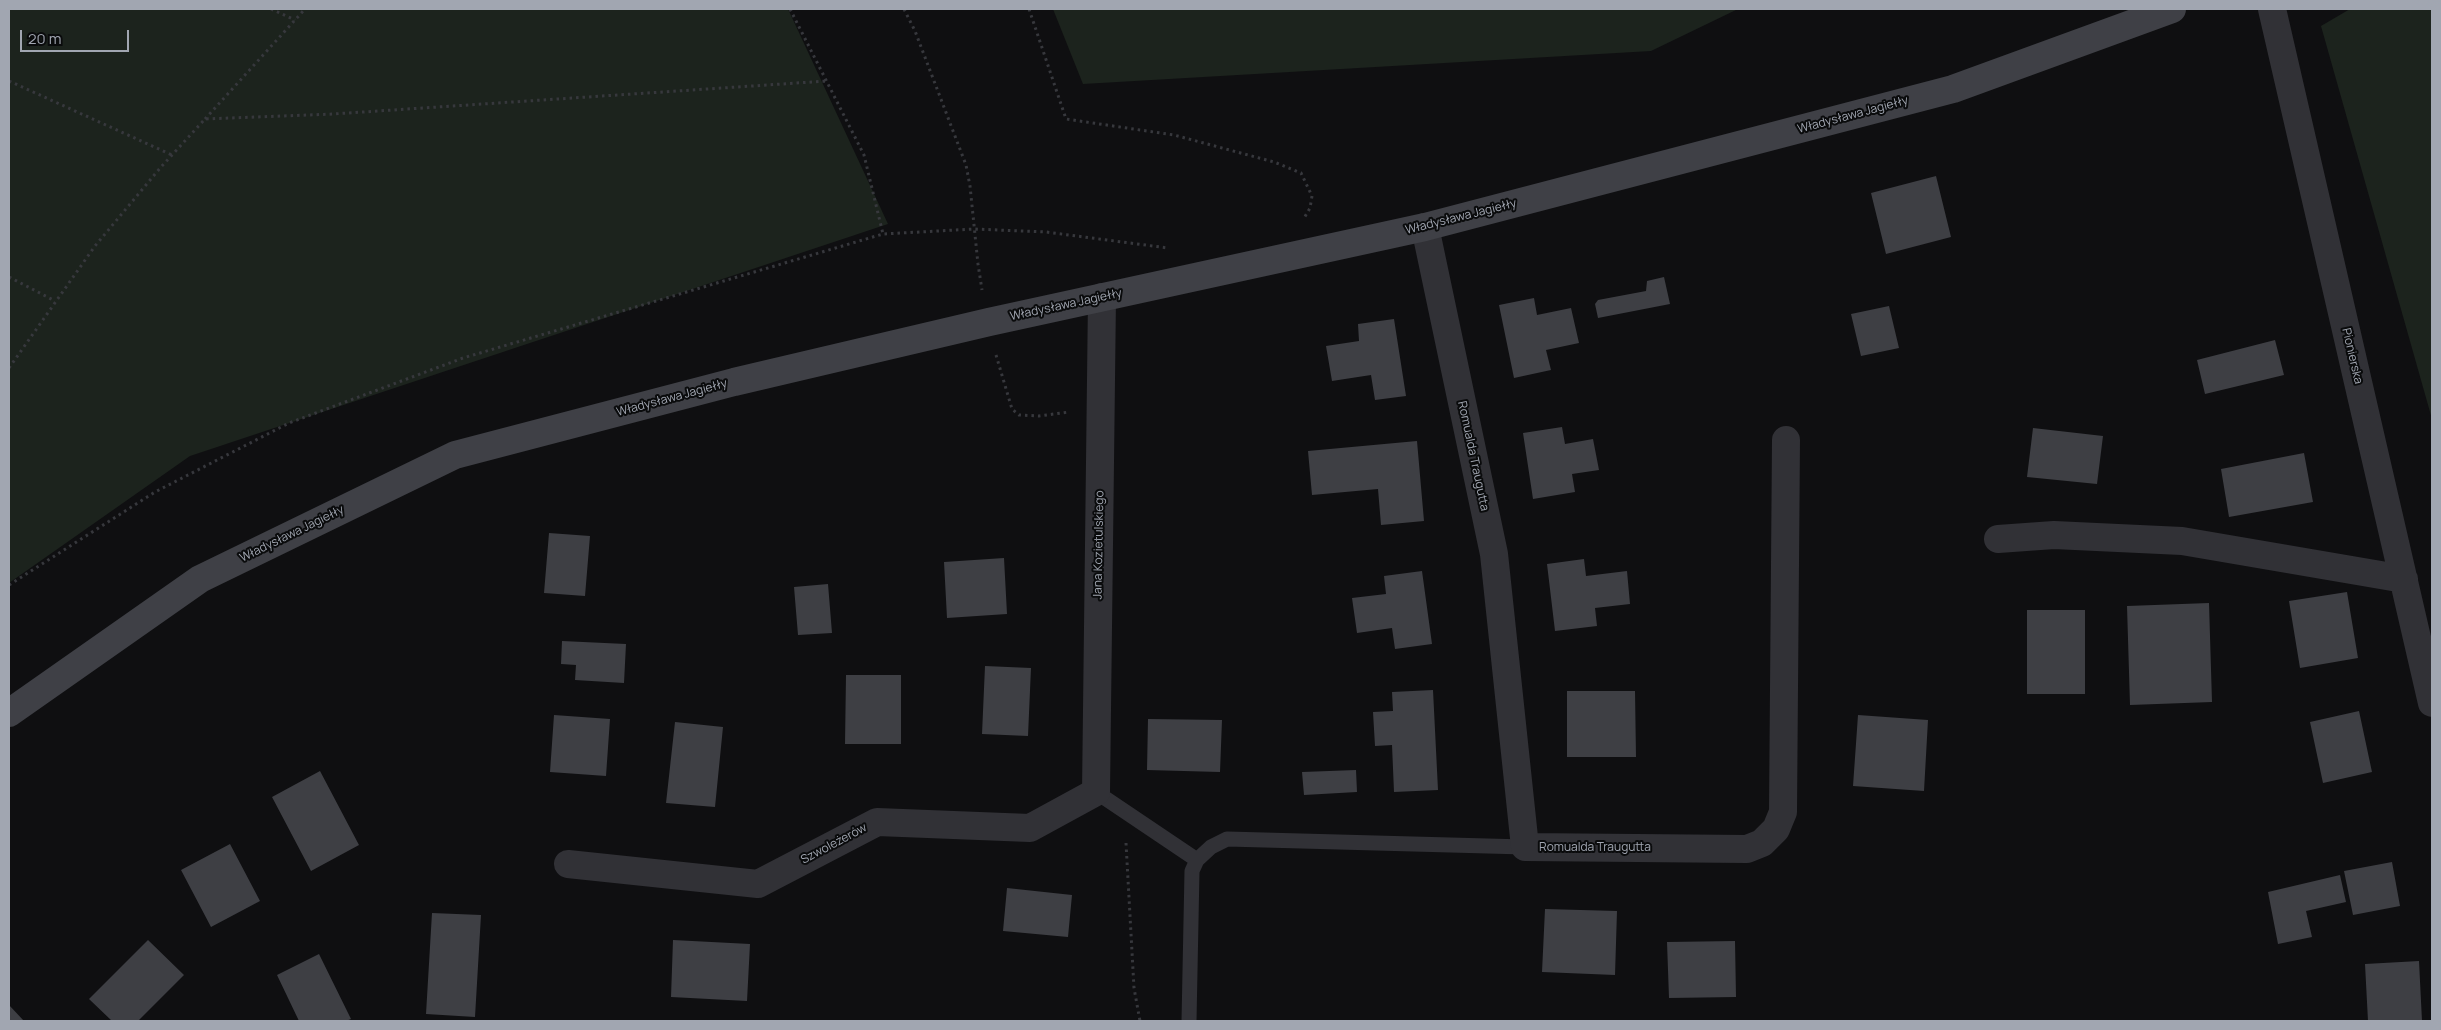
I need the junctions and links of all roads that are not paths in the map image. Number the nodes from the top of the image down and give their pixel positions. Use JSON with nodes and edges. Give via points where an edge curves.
{"nodes":[{"id":1,"x":2172,"y":9,"type":"edge"},
{"id":2,"x":2272,"y":9,"type":"edge"},
{"id":3,"x":1425,"y":227,"type":"junction"},
{"id":4,"x":1102,"y":297,"type":"junction"},
{"id":5,"x":1786,"y":440,"type":"dead end"},
{"id":6,"x":1998,"y":539,"type":"dead end"},
{"id":7,"x":2404,"y":579,"type":"junction"},
{"id":8,"x":2432,"y":703,"type":"edge"},
{"id":9,"x":9,"y":713,"type":"edge"},
{"id":10,"x":1096,"y":792,"type":"junction"},
{"id":11,"x":1525,"y":848,"type":"junction"},
{"id":12,"x":1197,"y":860,"type":"junction"},
{"id":13,"x":568,"y":864,"type":"dead end"},
{"id":14,"x":1189,"y":1021,"type":"edge"}],
"edges":[{"from":1,"to":3,"type":"main road","name":"Władysława Jagiełły","via":[[1952,89]]},
{"from":2,"to":7,"type":"street","name":"Pionierska"},
{"from":3,"to":4,"type":"main road","name":"Władysława Jagiełły"},
{"from":3,"to":11,"type":"street","name":"Romualda Traugutta","via":[[1494,554]]},
{"from":4,"to":9,"type":"main road","name":"Władysława Jagiełły","via":[[734,382],[455,455],[200,579]]},
{"from":4,"to":10,"type":"street","name":"Jana Kozietulskiego"},
{"from":5,"to":11,"type":"street","name":"Romualda Traugutta","via":[[1784,812],[1776,829],[1762,843],[1747,849]]},
{"from":6,"to":7,"type":"street","via":[[2054,535],[2182,541]]},
{"from":7,"to":8,"type":"street","name":"Pionierska"},
{"from":10,"to":12,"type":"lane"},
{"from":10,"to":13,"type":"street","name":"Szwoleżerów","via":[[1030,828],[877,822],[758,884]]},
{"from":11,"to":12,"type":"lane","via":[[1227,839],[1211,846]]},
{"from":12,"to":14,"type":"lane","via":[[1192,871]]}]}
